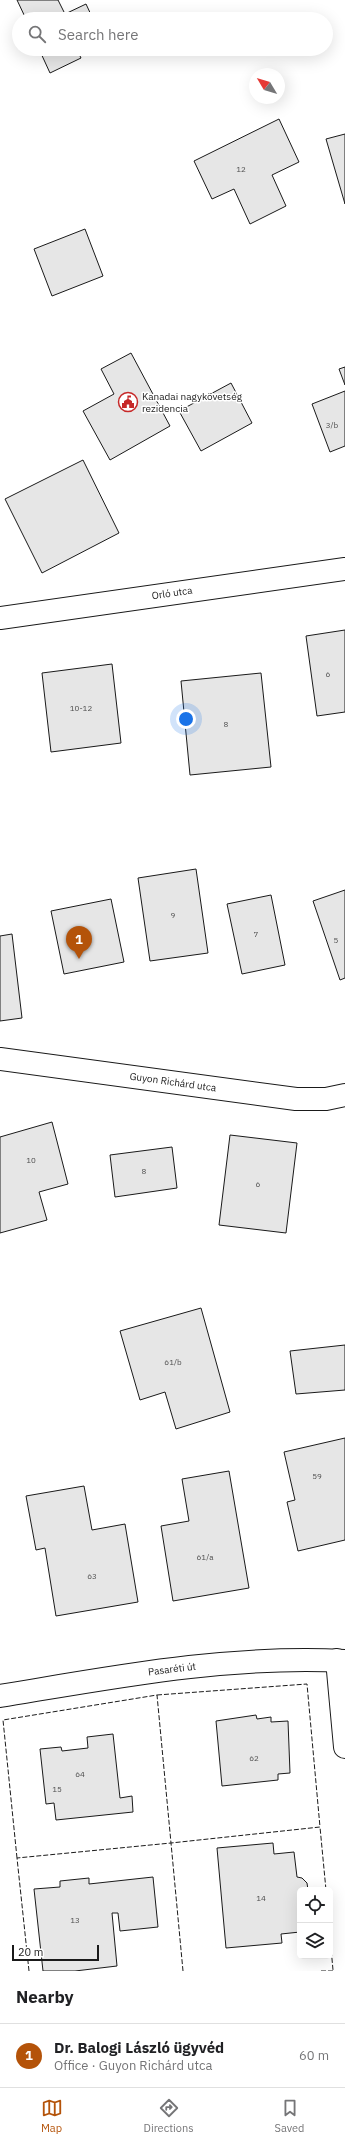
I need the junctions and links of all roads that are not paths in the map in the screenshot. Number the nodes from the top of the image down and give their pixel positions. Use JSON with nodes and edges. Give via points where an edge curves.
{"nodes":[{"id":1,"x":345,"y":569,"type":"edge"},
{"id":2,"x":0,"y":618,"type":"edge"},
{"id":3,"x":0,"y":1059,"type":"edge"},
{"id":4,"x":345,"y":1095,"type":"edge"},
{"id":5,"x":341,"y":1661,"type":"edge"},
{"id":6,"x":0,"y":1696,"type":"edge"},
{"id":7,"x":345,"y":1747,"type":"edge"}],
"edges":[{"from":1,"to":2,"type":"street","name":"Orló utca"},
{"from":3,"to":4,"type":"street","name":"Guyon Richárd utca","via":[[296,1100],[326,1099]]},
{"from":5,"to":6,"type":"street","name":"Pasaréti út","via":[[255,1661],[171,1667]]},
{"from":5,"to":7,"type":"street"}]}
